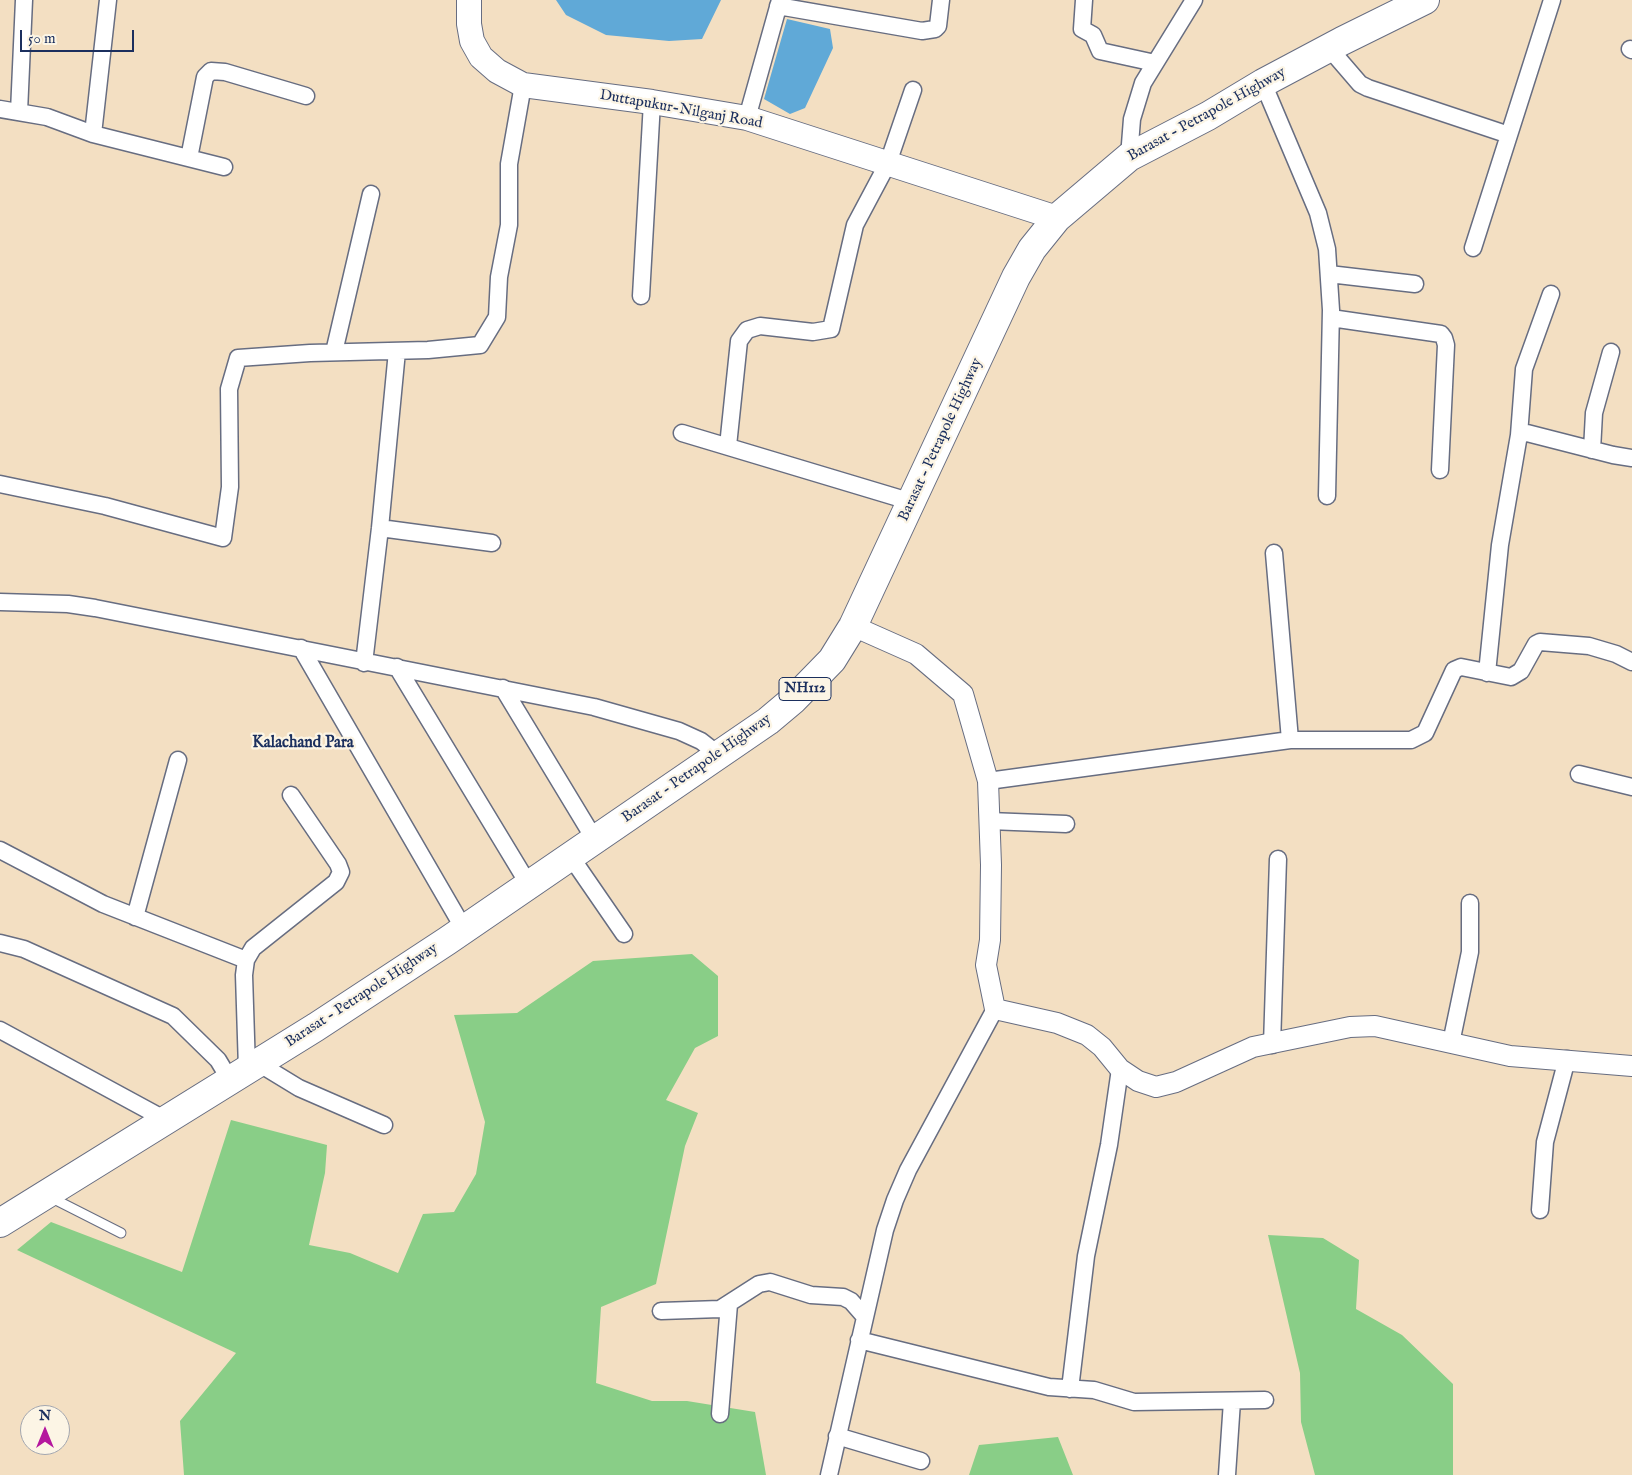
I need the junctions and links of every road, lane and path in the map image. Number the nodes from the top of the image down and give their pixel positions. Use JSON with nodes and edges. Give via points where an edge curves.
{"nodes":[{"id":1,"x":24,"y":0,"type":"edge"},
{"id":2,"x":108,"y":0,"type":"edge"},
{"id":3,"x":469,"y":0,"type":"edge"},
{"id":4,"x":941,"y":0,"type":"edge"},
{"id":5,"x":1084,"y":0,"type":"edge"},
{"id":6,"x":1194,"y":0,"type":"edge"},
{"id":7,"x":1425,"y":0,"type":"edge"},
{"id":8,"x":1552,"y":0,"type":"edge"},
{"id":9,"x":779,"y":3,"type":"edge"},
{"id":10,"x":1329,"y":48,"type":"junction"},
{"id":11,"x":1155,"y":63,"type":"junction"},
{"id":12,"x":1263,"y":83,"type":"junction"},
{"id":13,"x":523,"y":85,"type":"junction"},
{"id":14,"x":913,"y":90,"type":"dead end"},
{"id":15,"x":306,"y":96,"type":"dead end"},
{"id":16,"x":652,"y":102,"type":"junction"},
{"id":17,"x":0,"y":109,"type":"edge"},
{"id":18,"x":19,"y":112,"type":"junction"},
{"id":19,"x":746,"y":118,"type":"junction"},
{"id":20,"x":93,"y":134,"type":"junction"},
{"id":21,"x":1509,"y":135,"type":"junction"},
{"id":22,"x":1129,"y":157,"type":"junction"},
{"id":23,"x":190,"y":158,"type":"junction"},
{"id":24,"x":888,"y":163,"type":"junction"},
{"id":25,"x":224,"y":167,"type":"dead end"},
{"id":26,"x":371,"y":194,"type":"dead end"},
{"id":27,"x":1056,"y":218,"type":"junction"},
{"id":28,"x":1473,"y":248,"type":"dead end"},
{"id":29,"x":1329,"y":274,"type":"junction"},
{"id":30,"x":1415,"y":284,"type":"dead end"},
{"id":31,"x":1551,"y":294,"type":"dead end"},
{"id":32,"x":641,"y":296,"type":"dead end"},
{"id":33,"x":1331,"y":318,"type":"junction"},
{"id":34,"x":397,"y":351,"type":"junction"},
{"id":35,"x":334,"y":352,"type":"junction"},
{"id":36,"x":1611,"y":352,"type":"dead end"},
{"id":37,"x":682,"y":432,"type":"dead end"},
{"id":38,"x":1519,"y":435,"type":"junction"},
{"id":39,"x":728,"y":446,"type":"junction"},
{"id":40,"x":1592,"y":450,"type":"junction"},
{"id":41,"x":1632,"y":458,"type":"edge"},
{"id":42,"x":1440,"y":470,"type":"dead end"},
{"id":43,"x":0,"y":484,"type":"edge"},
{"id":44,"x":1327,"y":496,"type":"dead end"},
{"id":45,"x":912,"y":502,"type":"junction"},
{"id":46,"x":380,"y":528,"type":"junction"},
{"id":47,"x":492,"y":543,"type":"dead end"},
{"id":48,"x":1274,"y":553,"type":"dead end"},
{"id":49,"x":0,"y":602,"type":"edge"},
{"id":50,"x":853,"y":626,"type":"junction"},
{"id":51,"x":301,"y":648,"type":"junction"},
{"id":52,"x":1632,"y":662,"type":"edge"},
{"id":53,"x":364,"y":663,"type":"junction"},
{"id":54,"x":397,"y":667,"type":"junction"},
{"id":55,"x":1487,"y":672,"type":"junction"},
{"id":56,"x":503,"y":688,"type":"junction"},
{"id":57,"x":1290,"y":740,"type":"junction"},
{"id":58,"x":719,"y":754,"type":"junction"},
{"id":59,"x":178,"y":760,"type":"dead end"},
{"id":60,"x":1579,"y":774,"type":"dead end"},
{"id":61,"x":988,"y":781,"type":"junction"},
{"id":62,"x":1632,"y":787,"type":"edge"},
{"id":63,"x":291,"y":795,"type":"dead end"},
{"id":64,"x":989,"y":821,"type":"junction"},
{"id":65,"x":1066,"y":824,"type":"dead end"},
{"id":66,"x":595,"y":840,"type":"junction"},
{"id":67,"x":0,"y":850,"type":"edge"},
{"id":68,"x":571,"y":857,"type":"junction"},
{"id":69,"x":1278,"y":859,"type":"dead end"},
{"id":70,"x":529,"y":885,"type":"junction"},
{"id":71,"x":1470,"y":903,"type":"dead end"},
{"id":72,"x":135,"y":917,"type":"junction"},
{"id":73,"x":464,"y":929,"type":"junction"},
{"id":74,"x":624,"y":934,"type":"dead end"},
{"id":75,"x":0,"y":944,"type":"edge"},
{"id":76,"x":246,"y":960,"type":"junction"},
{"id":77,"x":995,"y":1009,"type":"junction"},
{"id":78,"x":0,"y":1030,"type":"edge"},
{"id":79,"x":1452,"y":1043,"type":"junction"},
{"id":80,"x":1272,"y":1044,"type":"junction"},
{"id":81,"x":1567,"y":1059,"type":"junction"},
{"id":82,"x":1632,"y":1066,"type":"edge"},
{"id":83,"x":1120,"y":1069,"type":"junction"},
{"id":84,"x":245,"y":1070,"type":"junction"},
{"id":85,"x":166,"y":1120,"type":"junction"},
{"id":86,"x":384,"y":1124,"type":"dead end"},
{"id":87,"x":45,"y":1194,"type":"junction"},
{"id":88,"x":1540,"y":1210,"type":"dead end"},
{"id":89,"x":0,"y":1223,"type":"edge"},
{"id":90,"x":121,"y":1233,"type":"dead end"},
{"id":91,"x":730,"y":1304,"type":"junction"},
{"id":92,"x":661,"y":1311,"type":"dead end"},
{"id":93,"x":865,"y":1317,"type":"junction"},
{"id":94,"x":859,"y":1340,"type":"junction"},
{"id":95,"x":1070,"y":1389,"type":"junction"},
{"id":96,"x":1265,"y":1400,"type":"dead end"},
{"id":97,"x":1232,"y":1401,"type":"junction"},
{"id":98,"x":720,"y":1414,"type":"dead end"},
{"id":99,"x":837,"y":1436,"type":"junction"},
{"id":100,"x":920,"y":1461,"type":"dead end"},
{"id":101,"x":829,"y":1475,"type":"edge"},
{"id":102,"x":1227,"y":1475,"type":"edge"}],
"edges":[{"from":1,"to":18,"type":"street"},
{"from":2,"to":20,"type":"street"},
{"from":3,"to":13,"type":"main road","name":"Duttapukur-Nilganj Road","via":[[472,41],[481,57],[497,71]]},
{"from":4,"to":9,"type":"street","via":[[938,26],[922,31]]},
{"from":5,"to":11,"type":"street","via":[[1082,29],[1093,35],[1100,52]]},
{"from":6,"to":11,"type":"street"},
{"from":7,"to":10,"type":"highway","name":"Barasat - Petrapole Highway","number":"NH112"},
{"from":8,"to":21,"type":"street"},
{"from":9,"to":19,"type":"street"},
{"from":10,"to":12,"type":"highway","name":"Barasat - Petrapole Highway","number":"NH112"},
{"from":10,"to":21,"type":"street","via":[[1360,84],[1368,88]]},
{"from":11,"to":22,"type":"street","via":[[1136,103]]},
{"from":12,"to":22,"type":"highway","name":"Barasat - Petrapole Highway","number":"NH112"},
{"from":12,"to":29,"type":"street","via":[[1321,220]]},
{"from":13,"to":16,"type":"main road","name":"Duttapukur-Nilganj Road"},
{"from":13,"to":34,"type":"street","via":[[509,164],[509,224],[499,277],[497,317],[480,345]]},
{"from":14,"to":24,"type":"street"},
{"from":15,"to":23,"type":"street","via":[[225,72],[211,71],[205,77]]},
{"from":16,"to":19,"type":"main road","name":"Duttapukur-Nilganj Road"},
{"from":16,"to":32,"type":"street"},
{"from":17,"to":18,"type":"street"},
{"from":18,"to":20,"type":"street","via":[[47,117]]},
{"from":19,"to":24,"type":"main road","name":"Duttapukur-Nilganj Road"},
{"from":20,"to":23,"type":"street"},
{"from":21,"to":28,"type":"street"},
{"from":22,"to":27,"type":"highway","name":"Barasat - Petrapole Highway","number":"NH112"},
{"from":23,"to":25,"type":"street"},
{"from":24,"to":27,"type":"main road","name":"Duttapukur-Nilganj Road"},
{"from":24,"to":39,"type":"street","via":[[856,225],[831,329],[813,332],[760,326],[747,330],[739,341]]},
{"from":26,"to":35,"type":"street"},
{"from":27,"to":45,"type":"highway","name":"Barasat - Petrapole Highway","number":"NH112","via":[[1016,277]]},
{"from":29,"to":30,"type":"street"},
{"from":29,"to":33,"type":"street"},
{"from":31,"to":38,"type":"street","via":[[1524,369]]},
{"from":33,"to":42,"type":"street","via":[[1441,334],[1444,338]]},
{"from":33,"to":44,"type":"street"},
{"from":34,"to":35,"type":"street"},
{"from":34,"to":46,"type":"street"},
{"from":35,"to":43,"type":"street","via":[[238,358],[229,389],[230,487],[223,538],[105,506]]},
{"from":36,"to":40,"type":"street","via":[[1594,413]]},
{"from":37,"to":39,"type":"street"},
{"from":38,"to":40,"type":"street","via":[[1527,433]]},
{"from":38,"to":55,"type":"street","via":[[1500,545]]},
{"from":39,"to":45,"type":"street"},
{"from":40,"to":41,"type":"street"},
{"from":45,"to":50,"type":"highway","name":"Barasat - Petrapole Highway","number":"NH112"},
{"from":46,"to":47,"type":"street"},
{"from":46,"to":53,"type":"street"},
{"from":48,"to":57,"type":"street"},
{"from":49,"to":51,"type":"street","via":[[95,608]]},
{"from":50,"to":58,"type":"highway","name":"Barasat - Petrapole Highway","number":"NH112","via":[[832,660],[793,700]]},
{"from":50,"to":61,"type":"street","via":[[916,654],[963,694]]},
{"from":51,"to":53,"type":"street"},
{"from":51,"to":73,"type":"street"},
{"from":52,"to":55,"type":"street","via":[[1597,648],[1540,642],[1520,671],[1511,677]]},
{"from":53,"to":54,"type":"street"},
{"from":54,"to":56,"type":"street"},
{"from":54,"to":70,"type":"street"},
{"from":55,"to":57,"type":"street","via":[[1454,670],[1425,733],[1411,740]]},
{"from":56,"to":58,"type":"street","via":[[632,717],[691,736]]},
{"from":56,"to":66,"type":"street"},
{"from":57,"to":61,"type":"street"},
{"from":58,"to":66,"type":"highway","name":"Barasat - Petrapole Highway","number":"NH112"},
{"from":59,"to":72,"type":"street"},
{"from":60,"to":62,"type":"street"},
{"from":61,"to":64,"type":"street"},
{"from":63,"to":76,"type":"street","via":[[341,872],[336,882],[253,948]]},
{"from":64,"to":65,"type":"street"},
{"from":64,"to":77,"type":"street","via":[[990,940],[986,965]]},
{"from":66,"to":68,"type":"highway","name":"Barasat - Petrapole Highway","number":"NH112"},
{"from":67,"to":72,"type":"street","via":[[103,904]]},
{"from":68,"to":70,"type":"highway","name":"Barasat - Petrapole Highway","number":"NH112"},
{"from":68,"to":74,"type":"street"},
{"from":69,"to":80,"type":"street"},
{"from":70,"to":73,"type":"highway","name":"Barasat - Petrapole Highway","number":"NH112"},
{"from":71,"to":79,"type":"street","via":[[1470,952]]},
{"from":72,"to":76,"type":"street"},
{"from":73,"to":84,"type":"highway","name":"Barasat - Petrapole Highway","number":"NH112"},
{"from":75,"to":84,"type":"street","via":[[24,949],[173,1016],[218,1060]]},
{"from":76,"to":84,"type":"street"},
{"from":77,"to":83,"type":"street","via":[[1056,1023],[1087,1035]]},
{"from":77,"to":93,"type":"street","via":[[908,1170],[885,1230]]},
{"from":78,"to":85,"type":"street"},
{"from":79,"to":80,"type":"street","via":[[1374,1026],[1350,1027]]},
{"from":79,"to":81,"type":"street","via":[[1510,1056]]},
{"from":80,"to":83,"type":"street","via":[[1253,1047],[1176,1082],[1156,1087],[1138,1082]]},
{"from":81,"to":82,"type":"street"},
{"from":81,"to":88,"type":"street","via":[[1545,1142]]},
{"from":83,"to":95,"type":"street","via":[[1109,1145],[1088,1242]]},
{"from":84,"to":85,"type":"highway","name":"Barasat - Petrapole Highway","number":"NH112"},
{"from":84,"to":86,"type":"street","via":[[299,1088]]},
{"from":85,"to":87,"type":"highway","name":"Barasat - Petrapole Highway","number":"NH112"},
{"from":87,"to":89,"type":"highway","name":"Barasat - Petrapole Highway","number":"NH112"},
{"from":87,"to":90,"type":"lane"},
{"from":91,"to":92,"type":"street","via":[[716,1310]]},
{"from":91,"to":93,"type":"street","via":[[759,1284],[770,1282],[811,1295],[843,1297]]},
{"from":91,"to":98,"type":"street"},
{"from":93,"to":94,"type":"street"},
{"from":94,"to":95,"type":"street","via":[[1034,1384]]},
{"from":94,"to":99,"type":"street"},
{"from":95,"to":97,"type":"street","via":[[1094,1390],[1149,1404]]},
{"from":96,"to":97,"type":"street"},
{"from":97,"to":102,"type":"street"},
{"from":99,"to":100,"type":"street"},
{"from":99,"to":101,"type":"street"}]}
